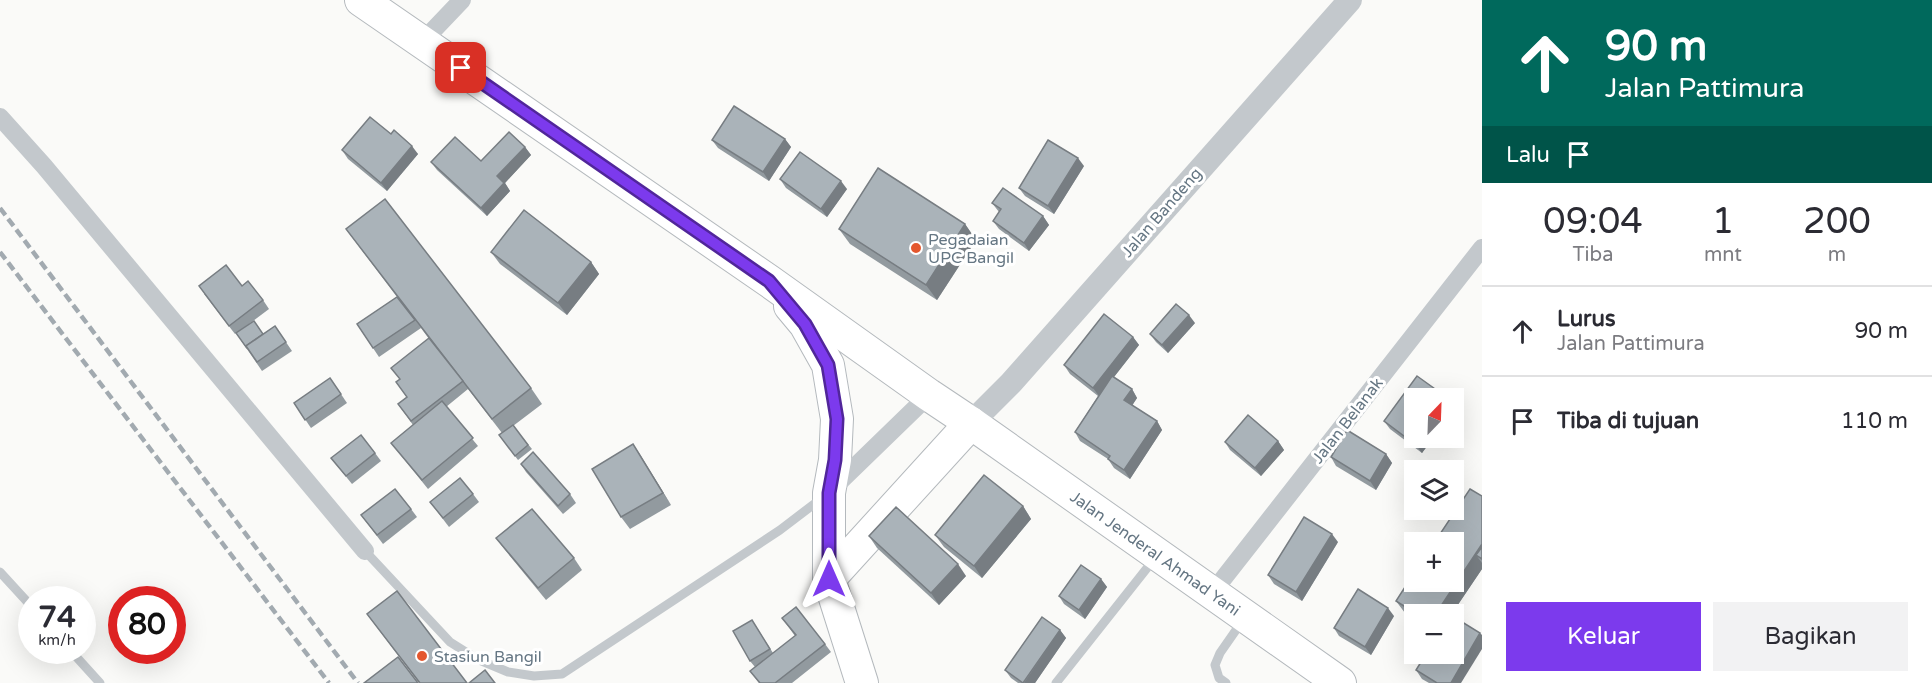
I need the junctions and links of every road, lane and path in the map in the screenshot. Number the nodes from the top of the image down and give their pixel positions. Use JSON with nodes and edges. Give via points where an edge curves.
{"nodes":[{"id":1,"x":361,"y":0,"type":"edge"},
{"id":2,"x":462,"y":0,"type":"edge"},
{"id":3,"x":1341,"y":3,"type":"edge"},
{"id":4,"x":422,"y":42,"type":"junction"},
{"id":5,"x":0,"y":117,"type":"edge"},
{"id":6,"x":1482,"y":248,"type":"edge"},
{"id":7,"x":769,"y":281,"type":"junction"},
{"id":8,"x":929,"y":395,"type":"junction"},
{"id":9,"x":971,"y":423,"type":"junction"},
{"id":10,"x":829,"y":493,"type":"junction"},
{"id":11,"x":365,"y":550,"type":"joint"},
{"id":12,"x":1157,"y":555,"type":"junction"},
{"id":13,"x":0,"y":573,"type":"edge"},
{"id":14,"x":829,"y":579,"type":"junction"},
{"id":15,"x":18,"y":592,"type":"edge"},
{"id":16,"x":1212,"y":593,"type":"junction"},
{"id":17,"x":1245,"y":617,"type":"junction"},
{"id":18,"x":83,"y":664,"type":"edge"},
{"id":19,"x":100,"y":683,"type":"edge"},
{"id":20,"x":862,"y":683,"type":"edge"},
{"id":21,"x":1056,"y":683,"type":"edge"},
{"id":22,"x":1226,"y":683,"type":"edge"},
{"id":23,"x":1340,"y":683,"type":"edge"}],
"edges":[{"from":1,"to":4,"type":"highway"},
{"from":2,"to":4,"type":"street"},
{"from":3,"to":9,"type":"street","name":"Jalan Bandeng","via":[[1011,383]]},
{"from":4,"to":7,"type":"highway"},
{"from":5,"to":11,"type":"street"},
{"from":6,"to":16,"type":"street","name":"Jalan Belanak"},
{"from":7,"to":8,"type":"highway","name":"Jalan Jenderal Ahmad Yani"},
{"from":7,"to":10,"type":"highway","via":[[805,324],[828,365],[837,419]]},
{"from":8,"to":9,"type":"highway","name":"Jalan Jenderal Ahmad Yani"},
{"from":8,"to":10,"type":"street"},
{"from":9,"to":12,"type":"highway","name":"Jalan Jenderal Ahmad Yani"},
{"from":9,"to":14,"type":"highway"},
{"from":10,"to":11,"type":"lane","via":[[780,530],[562,674],[534,676],[508,672],[477,659],[450,642]]},
{"from":10,"to":14,"type":"highway"},
{"from":12,"to":16,"type":"highway","name":"Jalan Jenderal Ahmad Yani"},
{"from":12,"to":21,"type":"lane"},
{"from":13,"to":15,"type":"lane"},
{"from":14,"to":20,"type":"highway"},
{"from":16,"to":17,"type":"highway","name":"Jalan Jenderal Ahmad Yani"},
{"from":17,"to":22,"type":"lane","via":[[1215,665],[1219,678]]},
{"from":17,"to":23,"type":"highway","name":"Jalan Jenderal Ahmad Yani"},
{"from":18,"to":19,"type":"lane"}]}
